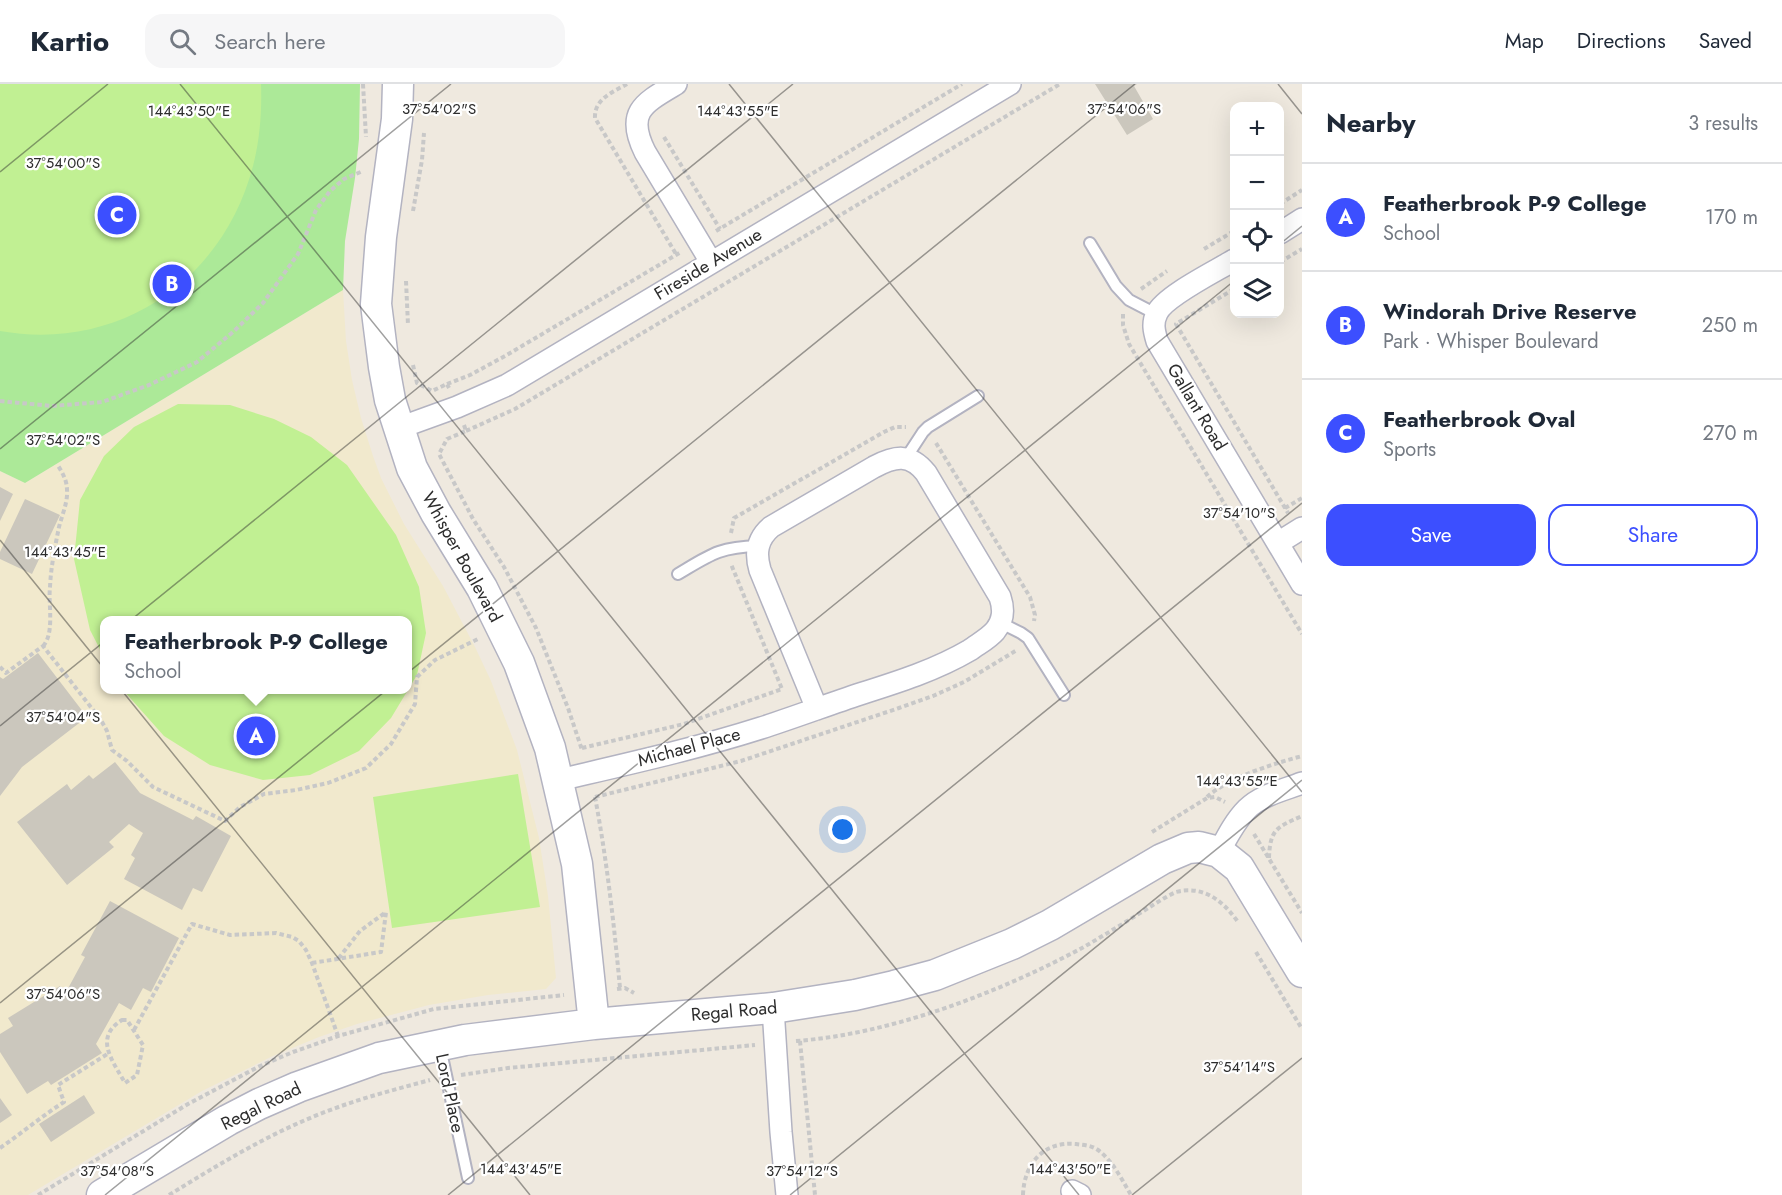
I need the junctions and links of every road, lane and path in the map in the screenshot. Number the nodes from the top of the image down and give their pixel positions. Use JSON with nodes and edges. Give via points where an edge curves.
{"nodes":[{"id":1,"x":398,"y":84,"type":"edge"},
{"id":2,"x":676,"y":84,"type":"edge"},
{"id":3,"x":1010,"y":84,"type":"edge"},
{"id":4,"x":1060,"y":84,"type":"edge"},
{"id":5,"x":645,"y":105,"type":"junction"},
{"id":6,"x":424,"y":131,"type":"dead end"},
{"id":7,"x":364,"y":171,"type":"dead end"},
{"id":8,"x":1302,"y":190,"type":"edge"},
{"id":9,"x":1284,"y":201,"type":"edge"},
{"id":10,"x":1302,"y":219,"type":"edge"},
{"id":11,"x":412,"y":220,"type":"dead end"},
{"id":12,"x":720,"y":229,"type":"dead end"},
{"id":13,"x":1284,"y":230,"type":"edge"},
{"id":14,"x":1090,"y":243,"type":"dead end"},
{"id":15,"x":1302,"y":249,"type":"edge"},
{"id":16,"x":1284,"y":260,"type":"edge"},
{"id":17,"x":711,"y":262,"type":"junction"},
{"id":18,"x":1230,"y":262,"type":"edge"},
{"id":19,"x":406,"y":279,"type":"dead end"},
{"id":20,"x":1230,"y":291,"type":"edge"},
{"id":21,"x":1156,"y":314,"type":"junction"},
{"id":22,"x":408,"y":334,"type":"dead end"},
{"id":23,"x":411,"y":359,"type":"dead end"},
{"id":24,"x":978,"y":396,"type":"dead end"},
{"id":25,"x":0,"y":401,"type":"edge"},
{"id":26,"x":457,"y":407,"type":"junction"},
{"id":27,"x":399,"y":428,"type":"junction"},
{"id":28,"x":466,"y":431,"type":"junction"},
{"id":29,"x":923,"y":432,"type":"junction"},
{"id":30,"x":906,"y":458,"type":"junction"},
{"id":31,"x":57,"y":464,"type":"dead end"},
{"id":32,"x":1302,"y":498,"type":"edge"},
{"id":33,"x":1286,"y":508,"type":"junction"},
{"id":34,"x":1301,"y":529,"type":"edge"},
{"id":35,"x":1278,"y":543,"type":"junction"},
{"id":36,"x":758,"y":546,"type":"junction"},
{"id":37,"x":727,"y":548,"type":"junction"},
{"id":38,"x":678,"y":574,"type":"dead end"},
{"id":39,"x":1302,"y":584,"type":"edge"},
{"id":40,"x":1001,"y":623,"type":"junction"},
{"id":41,"x":1028,"y":638,"type":"junction"},
{"id":42,"x":478,"y":639,"type":"dead end"},
{"id":43,"x":43,"y":646,"type":"junction"},
{"id":44,"x":0,"y":667,"type":"edge"},
{"id":45,"x":1064,"y":695,"type":"dead end"},
{"id":46,"x":817,"y":709,"type":"junction"},
{"id":47,"x":582,"y":747,"type":"junction"},
{"id":48,"x":1302,"y":756,"type":"edge"},
{"id":49,"x":588,"y":773,"type":"junction"},
{"id":50,"x":559,"y":780,"type":"junction"},
{"id":51,"x":1302,"y":783,"type":"edge"},
{"id":52,"x":595,"y":797,"type":"junction"},
{"id":53,"x":1207,"y":798,"type":"junction"},
{"id":54,"x":1241,"y":815,"type":"junction"},
{"id":55,"x":1302,"y":816,"type":"edge"},
{"id":56,"x":1147,"y":835,"type":"dead end"},
{"id":57,"x":1219,"y":852,"type":"junction"},
{"id":58,"x":1269,"y":858,"type":"junction"},
{"id":59,"x":1302,"y":913,"type":"edge"},
{"id":60,"x":338,"y":959,"type":"junction"},
{"id":61,"x":312,"y":963,"type":"junction"},
{"id":62,"x":1302,"y":972,"type":"edge"},
{"id":63,"x":620,"y":988,"type":"junction"},
{"id":64,"x":590,"y":992,"type":"junction"},
{"id":65,"x":643,"y":993,"type":"dead end"},
{"id":66,"x":773,"y":1008,"type":"junction"},
{"id":67,"x":594,"y":1024,"type":"junction"},
{"id":68,"x":134,"y":1030,"type":"junction"},
{"id":69,"x":338,"y":1036,"type":"junction"},
{"id":70,"x":800,"y":1041,"type":"dead end"},
{"id":71,"x":440,"y":1044,"type":"junction"},
{"id":72,"x":109,"y":1053,"type":"junction"},
{"id":73,"x":0,"y":1148,"type":"edge"},
{"id":74,"x":468,"y":1178,"type":"dead end"},
{"id":75,"x":38,"y":1195,"type":"edge"},
{"id":76,"x":102,"y":1195,"type":"edge"},
{"id":77,"x":787,"y":1195,"type":"edge"},
{"id":78,"x":815,"y":1195,"type":"edge"},
{"id":79,"x":1023,"y":1195,"type":"edge"},
{"id":80,"x":1131,"y":1195,"type":"edge"}],
"edges":[{"from":1,"to":27,"type":"street","name":"Whisper Boulevard","via":[[376,303],[390,400]]},
{"from":2,"to":5,"type":"street"},
{"from":3,"to":17,"type":"street","name":"Fireside Avenue"},
{"from":4,"to":28,"type":"path","via":[[515,409]]},
{"from":5,"to":12,"type":"path"},
{"from":5,"to":17,"type":"street","via":[[636,121],[639,140]]},
{"from":6,"to":11,"type":"path"},
{"from":7,"to":25,"type":"path","via":[[344,179],[330,191],[316,210],[298,254],[263,303],[197,362],[102,402],[52,406]]},
{"from":8,"to":9,"type":"path"},
{"from":10,"to":13,"type":"street"},
{"from":14,"to":21,"type":"lane","via":[[1116,286],[1130,300]]},
{"from":15,"to":16,"type":"path"},
{"from":17,"to":26,"type":"street","name":"Fireside Avenue","via":[[507,385]]},
{"from":18,"to":21,"type":"street","via":[[1168,300]]},
{"from":19,"to":22,"type":"path"},
{"from":20,"to":33,"type":"path","via":[[1176,324]]},
{"from":21,"to":35,"type":"street","name":"Gallant Road","via":[[1157,341]]},
{"from":23,"to":26,"type":"path","via":[[417,383],[432,390],[447,384]]},
{"from":24,"to":29,"type":"lane"},
{"from":26,"to":27,"type":"street","name":"Fireside Avenue"},
{"from":26,"to":28,"type":"path"},
{"from":27,"to":50,"type":"street","name":"Whisper Boulevard","via":[[412,468],[482,588],[519,663]]},
{"from":28,"to":47,"type":"path","via":[[447,439],[439,454],[536,628]]},
{"from":29,"to":30,"type":"lane"},
{"from":29,"to":37,"type":"path","via":[[903,426],[884,432],[734,518]]},
{"from":29,"to":41,"type":"path","via":[[939,445],[1029,597],[1035,615]]},
{"from":30,"to":36,"type":"street","via":[[887,460],[771,527]]},
{"from":30,"to":40,"type":"street","via":[[926,473],[997,590],[1003,604]]},
{"from":31,"to":43,"type":"path","via":[[67,491],[51,572],[50,634]]},
{"from":32,"to":33,"type":"path"},
{"from":33,"to":34,"type":"path"},
{"from":34,"to":35,"type":"street"},
{"from":35,"to":39,"type":"street","name":"Gallant Road"},
{"from":36,"to":37,"type":"lane"},
{"from":36,"to":46,"type":"street","via":[[760,570]]},
{"from":37,"to":38,"type":"lane"},
{"from":37,"to":47,"type":"path","via":[[782,689],[684,724]]},
{"from":40,"to":41,"type":"lane"},
{"from":40,"to":46,"type":"street","name":"Michael Place","via":[[982,642],[942,664]]},
{"from":41,"to":45,"type":"lane"},
{"from":41,"to":52,"type":"path","via":[[1020,648],[933,696],[741,761]]},
{"from":42,"to":43,"type":"path","via":[[435,660],[417,677],[415,704],[391,744],[366,768],[328,783],[264,794],[225,820],[153,787],[112,750],[101,720]]},
{"from":43,"to":44,"type":"path","via":[[6,673]]},
{"from":46,"to":49,"type":"street","name":"Michael Place","via":[[706,744]]},
{"from":47,"to":49,"type":"path"},
{"from":48,"to":53,"type":"path","via":[[1231,781]]},
{"from":49,"to":50,"type":"street","name":"Michael Place"},
{"from":49,"to":52,"type":"path"},
{"from":50,"to":64,"type":"street","name":"Whisper Boulevard","via":[[577,864]]},
{"from":51,"to":54,"type":"street","via":[[1255,802]]},
{"from":52,"to":63,"type":"path"},
{"from":53,"to":54,"type":"path","via":[[1222,800]]},
{"from":53,"to":56,"type":"path"},
{"from":54,"to":57,"type":"street"},
{"from":54,"to":58,"type":"path"},
{"from":55,"to":58,"type":"path","via":[[1275,831]]},
{"from":57,"to":62,"type":"street","via":[[1239,868]]},
{"from":57,"to":66,"type":"street","name":"Regal Road","via":[[1199,847],[1177,852],[1050,925],[934,975],[855,995]]},
{"from":58,"to":59,"type":"path"},
{"from":60,"to":60,"type":"path","via":[[381,952],[386,912],[360,931]]},
{"from":60,"to":61,"type":"path"},
{"from":61,"to":68,"type":"path","via":[[302,944],[284,934],[230,935],[192,924]]},
{"from":61,"to":69,"type":"path"},
{"from":63,"to":64,"type":"path"},
{"from":63,"to":65,"type":"path","via":[[633,994]]},
{"from":64,"to":67,"type":"street","name":"Whisper Boulevard"},
{"from":64,"to":69,"type":"path","via":[[434,1009]]},
{"from":66,"to":67,"type":"street","name":"Regal Road"},
{"from":66,"to":77,"type":"street"},
{"from":67,"to":71,"type":"street","name":"Regal Road"},
{"from":68,"to":72,"type":"path","via":[[127,1020],[117,1023],[107,1037]]},
{"from":68,"to":72,"type":"path","via":[[143,1044],[137,1075],[125,1083]]},
{"from":69,"to":75,"type":"path","via":[[225,1083]]},
{"from":70,"to":78,"type":"path"},
{"from":71,"to":74,"type":"lane","name":"Lord Place"},
{"from":71,"to":76,"type":"street","name":"Regal Road","via":[[379,1058],[298,1087],[228,1120]]},
{"from":72,"to":73,"type":"path","via":[[58,1085],[64,1102]]},
{"from":79,"to":80,"type":"path","via":[[1026,1172],[1035,1159],[1045,1150],[1066,1143],[1096,1149],[1112,1165]]}]}
